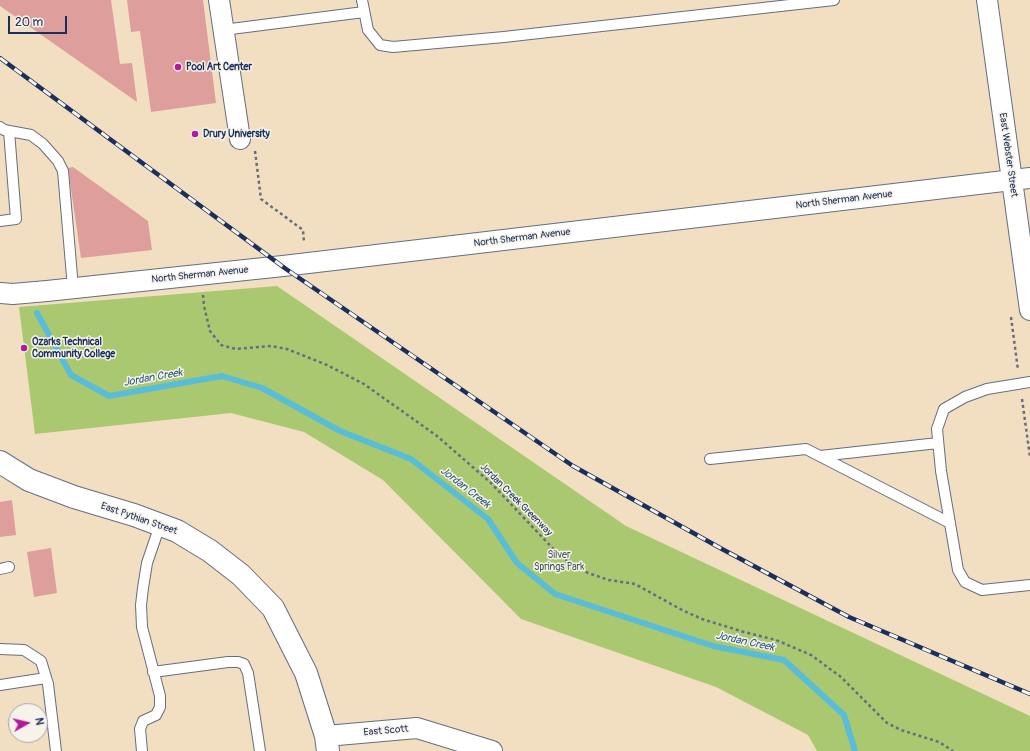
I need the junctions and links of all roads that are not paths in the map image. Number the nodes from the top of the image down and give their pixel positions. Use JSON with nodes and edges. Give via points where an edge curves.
{"nodes":[{"id":1,"x":219,"y":0,"type":"edge"},
{"id":2,"x":362,"y":0,"type":"edge"},
{"id":3,"x":834,"y":0,"type":"edge"},
{"id":4,"x":986,"y":0,"type":"edge"},
{"id":5,"x":364,"y":12,"type":"junction"},
{"id":6,"x":223,"y":30,"type":"junction"},
{"id":7,"x":4,"y":129,"type":"edge"},
{"id":8,"x":240,"y":139,"type":"dead end"},
{"id":9,"x":1020,"y":179,"type":"edge"},
{"id":10,"x":0,"y":221,"type":"edge"},
{"id":11,"x":73,"y":288,"type":"junction"},
{"id":12,"x":4,"y":295,"type":"edge"},
{"id":13,"x":1030,"y":310,"type":"edge"},
{"id":14,"x":1025,"y":382,"type":"edge"},
{"id":15,"x":938,"y":443,"type":"junction"},
{"id":16,"x":820,"y":456,"type":"junction"},
{"id":17,"x":710,"y":459,"type":"dead end"},
{"id":18,"x":0,"y":462,"type":"edge"},
{"id":19,"x":950,"y":523,"type":"junction"},
{"id":20,"x":160,"y":524,"type":"junction"},
{"id":21,"x":1030,"y":585,"type":"edge"},
{"id":22,"x":0,"y":649,"type":"edge"},
{"id":23,"x":153,"y":672,"type":"junction"},
{"id":24,"x":46,"y":678,"type":"junction"},
{"id":25,"x":0,"y":685,"type":"edge"},
{"id":26,"x":327,"y":744,"type":"edge"},
{"id":27,"x":56,"y":751,"type":"edge"},
{"id":28,"x":142,"y":751,"type":"edge"},
{"id":29,"x":260,"y":751,"type":"edge"},
{"id":30,"x":492,"y":751,"type":"edge"}],
"edges":[{"from":1,"to":6,"type":"street"},
{"from":2,"to":5,"type":"lane"},
{"from":3,"to":5,"type":"lane","via":[[393,47],[380,45],[368,30]]},
{"from":4,"to":9,"type":"street","name":"East Webster Street"},
{"from":5,"to":6,"type":"lane"},
{"from":6,"to":8,"type":"street"},
{"from":7,"to":10,"type":"lane","via":[[16,219]]},
{"from":7,"to":11,"type":"lane","via":[[31,135],[43,144],[63,171]]},
{"from":9,"to":11,"type":"street","name":"North Sherman Avenue","via":[[283,266]]},
{"from":9,"to":13,"type":"street","name":"East Webster Street"},
{"from":11,"to":12,"type":"street","name":"North Sherman Avenue"},
{"from":14,"to":15,"type":"lane","via":[[986,389],[944,409],[937,429]]},
{"from":15,"to":16,"type":"lane"},
{"from":15,"to":19,"type":"lane"},
{"from":16,"to":17,"type":"lane","via":[[806,449]]},
{"from":16,"to":19,"type":"lane"},
{"from":18,"to":20,"type":"street","name":"East Pythian Street","via":[[35,483]]},
{"from":19,"to":21,"type":"lane","via":[[958,570],[964,582],[982,590]]},
{"from":20,"to":23,"type":"lane","via":[[147,563],[141,605],[142,628]]},
{"from":20,"to":26,"type":"street","name":"East Pythian Street","via":[[177,531],[216,556],[241,575],[273,608],[306,673]]},
{"from":22,"to":24,"type":"lane","via":[[24,650],[41,662]]},
{"from":23,"to":28,"type":"lane","via":[[160,696],[160,707],[156,715],[143,721],[140,729]]},
{"from":23,"to":29,"type":"lane","via":[[228,662],[244,664],[248,673]]},
{"from":24,"to":25,"type":"lane"},
{"from":24,"to":27,"type":"lane"},
{"from":26,"to":30,"type":"street","name":"East Scott","via":[[417,728]]}]}
